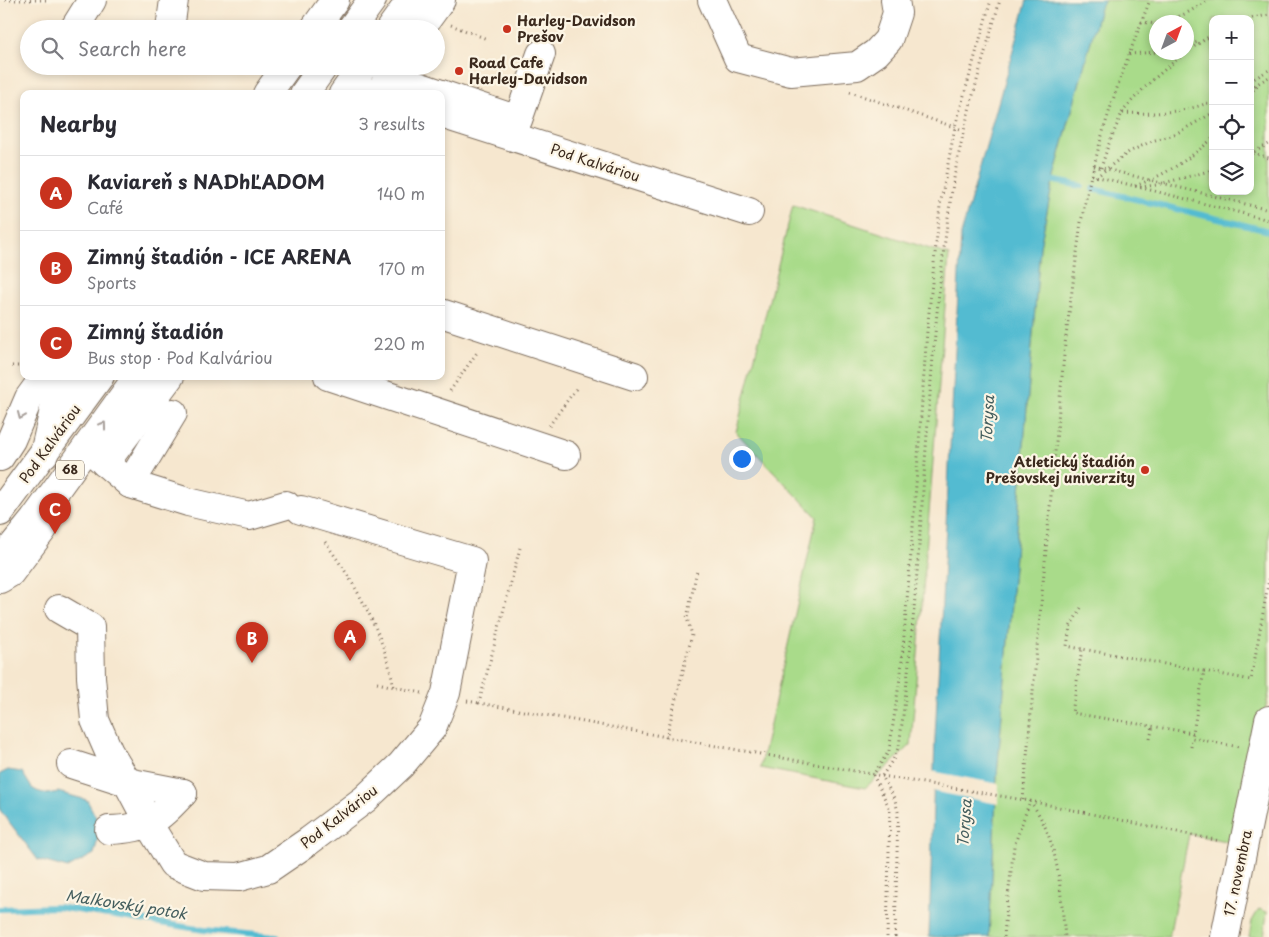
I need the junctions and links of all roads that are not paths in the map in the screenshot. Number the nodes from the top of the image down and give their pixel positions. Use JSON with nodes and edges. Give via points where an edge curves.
{"nodes":[{"id":1,"x":92,"y":0,"type":"edge"},
{"id":2,"x":174,"y":0,"type":"edge"},
{"id":3,"x":335,"y":0,"type":"edge"},
{"id":4,"x":372,"y":0,"type":"edge"},
{"id":5,"x":411,"y":0,"type":"edge"},
{"id":6,"x":712,"y":0,"type":"edge"},
{"id":7,"x":895,"y":0,"type":"edge"},
{"id":8,"x":80,"y":20,"type":"edge"},
{"id":9,"x":171,"y":20,"type":"edge"},
{"id":10,"x":321,"y":20,"type":"edge"},
{"id":11,"x":358,"y":20,"type":"edge"},
{"id":12,"x":397,"y":20,"type":"edge"},
{"id":13,"x":541,"y":54,"type":"dead end"},
{"id":14,"x":280,"y":75,"type":"edge"},
{"id":15,"x":318,"y":75,"type":"edge"},
{"id":16,"x":378,"y":81,"type":"edge"},
{"id":17,"x":269,"y":90,"type":"edge"},
{"id":18,"x":307,"y":90,"type":"edge"},
{"id":19,"x":354,"y":90,"type":"edge"},
{"id":20,"x":422,"y":90,"type":"edge"},
{"id":21,"x":445,"y":95,"type":"edge"},
{"id":22,"x":445,"y":115,"type":"edge"},
{"id":23,"x":749,"y":212,"type":"dead end"},
{"id":24,"x":445,"y":314,"type":"edge"},
{"id":25,"x":634,"y":376,"type":"dead end"},
{"id":26,"x":42,"y":380,"type":"edge"},
{"id":27,"x":74,"y":380,"type":"edge"},
{"id":28,"x":97,"y":380,"type":"edge"},
{"id":29,"x":136,"y":380,"type":"edge"},
{"id":30,"x":166,"y":380,"type":"edge"},
{"id":31,"x":340,"y":380,"type":"edge"},
{"id":32,"x":173,"y":413,"type":"dead end"},
{"id":33,"x":44,"y":454,"type":"junction"},
{"id":34,"x":96,"y":455,"type":"junction"},
{"id":35,"x":566,"y":455,"type":"dead end"},
{"id":36,"x":0,"y":457,"type":"edge"},
{"id":37,"x":130,"y":484,"type":"junction"},
{"id":38,"x":54,"y":492,"type":"junction"},
{"id":39,"x":0,"y":512,"type":"edge"},
{"id":40,"x":0,"y":562,"type":"edge"},
{"id":41,"x":0,"y":579,"type":"edge"},
{"id":42,"x":59,"y":609,"type":"dead end"},
{"id":43,"x":1269,"y":720,"type":"edge"},
{"id":44,"x":71,"y":764,"type":"dead end"},
{"id":45,"x":127,"y":782,"type":"junction"},
{"id":46,"x":149,"y":824,"type":"junction"},
{"id":47,"x":109,"y":830,"type":"dead end"},
{"id":48,"x":1225,"y":937,"type":"edge"}],
"edges":[{"from":1,"to":8,"type":"main road"},
{"from":2,"to":9,"type":"main road"},
{"from":3,"to":10,"type":"main road"},
{"from":4,"to":11,"type":"main road"},
{"from":5,"to":12,"type":"main road"},
{"from":6,"to":7,"type":"main road","via":[[738,58],[791,72],[857,66],[876,53],[888,40],[894,25],[897,13]]},
{"from":13,"to":21,"type":"main road","via":[[518,120]]},
{"from":14,"to":17,"type":"main road"},
{"from":15,"to":18,"type":"main road"},
{"from":16,"to":19,"type":"main road"},
{"from":16,"to":20,"type":"main road"},
{"from":22,"to":23,"type":"main road","name":"Pod Kalváriou"},
{"from":24,"to":25,"type":"main road"},
{"from":26,"to":36,"type":"main road","one_way":true,"via":[[29,398]]},
{"from":27,"to":33,"type":"main road","via":[[55,405]]},
{"from":28,"to":33,"type":"main road","name":"Pod Kalváriou","number":"68"},
{"from":34,"to":29,"type":"main road","number":"68","one_way":true},
{"from":30,"to":34,"type":"main road"},
{"from":31,"to":35,"type":"main road"},
{"from":32,"to":37,"type":"main road"},
{"from":33,"to":39,"type":"main road","name":"Pod Kalváriou","number":"68"},
{"from":34,"to":37,"type":"main road"},
{"from":34,"to":38,"type":"main road","number":"68"},
{"from":37,"to":46,"type":"main road","name":"Pod Kalváriou","via":[[249,516],[293,507],[472,561],[446,694],[432,728],[401,765],[365,799],[268,869],[239,877],[204,876],[174,864]]},
{"from":38,"to":40,"type":"main road","number":"68"},
{"from":38,"to":41,"type":"main road","via":[[45,526],[10,573]]},
{"from":42,"to":45,"type":"main road","name":"Pod Kalváriou","via":[[90,627],[95,720]]},
{"from":43,"to":48,"type":"main road","name":"17. novembra"},
{"from":44,"to":45,"type":"main road"},
{"from":45,"to":46,"type":"main road","name":"Pod Kalváriou"},
{"from":45,"to":46,"type":"main road","via":[[183,793]]},
{"from":46,"to":47,"type":"main road","via":[[129,830]]}]}
